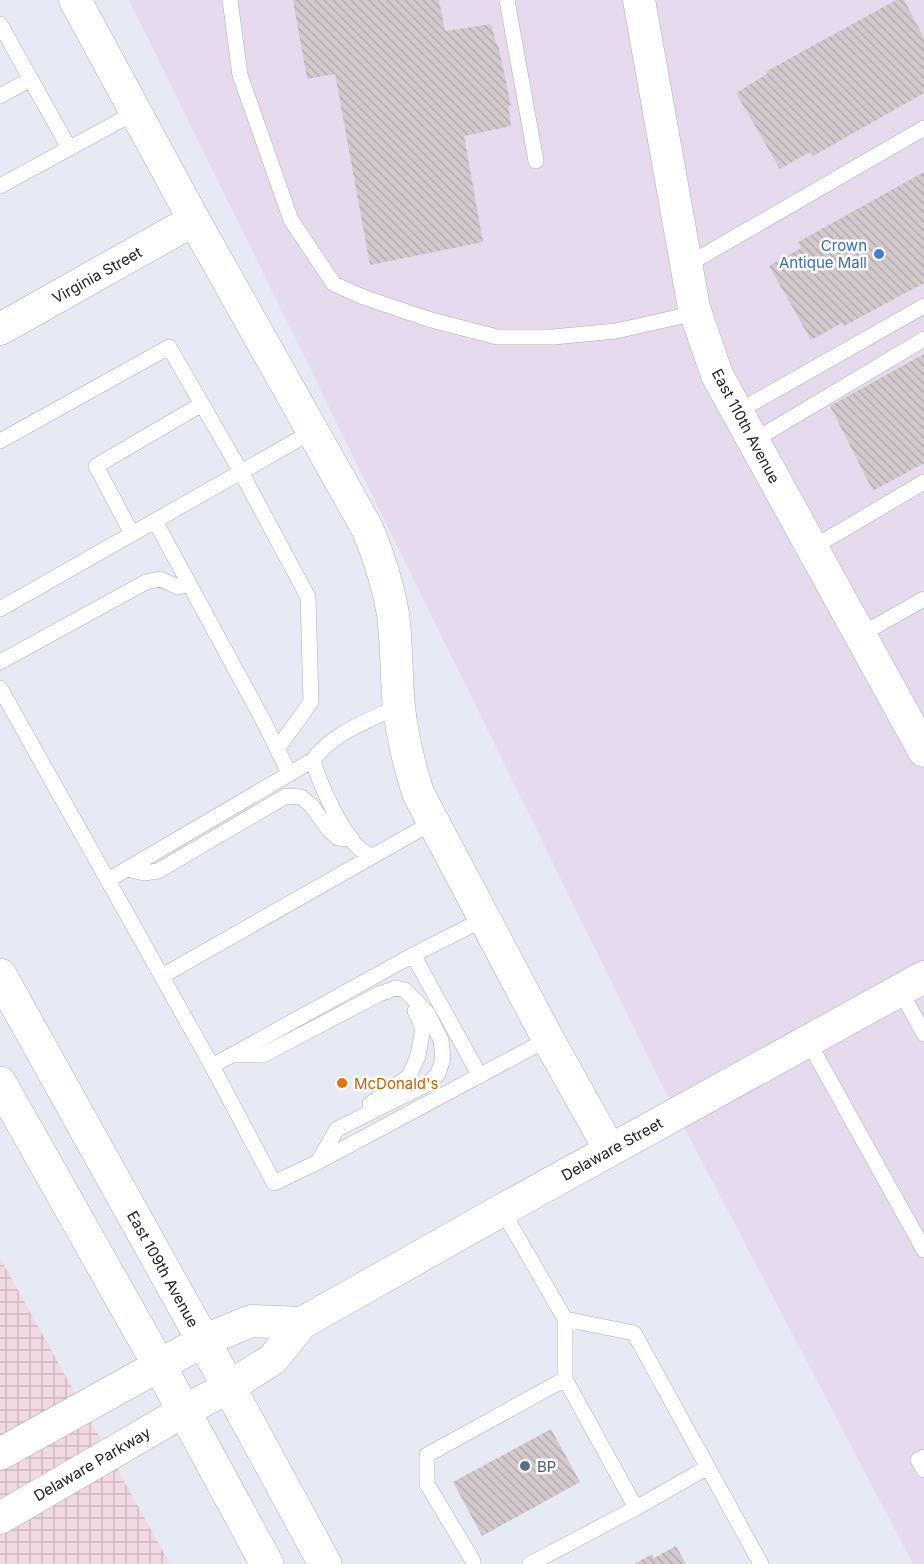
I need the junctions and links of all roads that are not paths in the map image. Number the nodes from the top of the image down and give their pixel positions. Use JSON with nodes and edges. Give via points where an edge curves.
{"nodes":[{"id":1,"x":75,"y":0,"type":"edge"},
{"id":2,"x":230,"y":0,"type":"edge"},
{"id":3,"x":507,"y":0,"type":"edge"},
{"id":4,"x":639,"y":0,"type":"edge"},
{"id":5,"x":0,"y":24,"type":"edge"},
{"id":6,"x":31,"y":79,"type":"junction"},
{"id":7,"x":0,"y":96,"type":"edge"},
{"id":8,"x":136,"y":112,"type":"junction"},
{"id":9,"x":924,"y":128,"type":"edge"},
{"id":10,"x":69,"y":148,"type":"junction"},
{"id":11,"x":536,"y":161,"type":"dead end"},
{"id":12,"x":0,"y":186,"type":"edge"},
{"id":13,"x":194,"y":220,"type":"junction"},
{"id":14,"x":687,"y":265,"type":"junction"},
{"id":15,"x":924,"y":306,"type":"edge"},
{"id":16,"x":696,"y":313,"type":"junction"},
{"id":17,"x":0,"y":329,"type":"edge"},
{"id":18,"x":924,"y":339,"type":"edge"},
{"id":19,"x":202,"y":404,"type":"junction"},
{"id":20,"x":737,"y":412,"type":"junction"},
{"id":21,"x":313,"y":431,"type":"junction"},
{"id":22,"x":0,"y":441,"type":"edge"},
{"id":23,"x":753,"y":441,"type":"junction"},
{"id":24,"x":241,"y":472,"type":"junction"},
{"id":25,"x":924,"y":482,"type":"edge"},
{"id":26,"x":155,"y":521,"type":"junction"},
{"id":27,"x":132,"y":534,"type":"junction"},
{"id":28,"x":812,"y":548,"type":"junction"},
{"id":29,"x":189,"y":584,"type":"junction"},
{"id":30,"x":924,"y":599,"type":"edge"},
{"id":31,"x":0,"y":609,"type":"edge"},
{"id":32,"x":860,"y":635,"type":"junction"},
{"id":33,"x":0,"y":663,"type":"edge"},
{"id":34,"x":0,"y":688,"type":"edge"},
{"id":35,"x":399,"y":706,"type":"junction"},
{"id":36,"x":277,"y":749,"type":"junction"},
{"id":37,"x":924,"y":752,"type":"edge"},
{"id":38,"x":313,"y":760,"type":"junction"},
{"id":39,"x":289,"y":773,"type":"junction"},
{"id":40,"x":433,"y":822,"type":"junction"},
{"id":41,"x":351,"y":839,"type":"junction"},
{"id":42,"x":373,"y":856,"type":"junction"},
{"id":43,"x":127,"y":869,"type":"junction"},
{"id":44,"x":108,"y":880,"type":"junction"},
{"id":45,"x":484,"y":919,"type":"junction"},
{"id":46,"x":413,"y":955,"type":"junction"},
{"id":47,"x":0,"y":975,"type":"edge"},
{"id":48,"x":162,"y":976,"type":"junction"},
{"id":49,"x":912,"y":984,"type":"edge"},
{"id":50,"x":405,"y":990,"type":"junction"},
{"id":51,"x":924,"y":1034,"type":"edge"},
{"id":52,"x":548,"y":1040,"type":"junction"},
{"id":53,"x":808,"y":1041,"type":"junction"},
{"id":54,"x":232,"y":1055,"type":"junction"},
{"id":55,"x":212,"y":1066,"type":"junction"},
{"id":56,"x":480,"y":1076,"type":"junction"},
{"id":57,"x":0,"y":1083,"type":"edge"},
{"id":58,"x":337,"y":1129,"type":"junction"},
{"id":59,"x":610,"y":1150,"type":"junction"},
{"id":60,"x":318,"y":1162,"type":"junction"},
{"id":61,"x":502,"y":1210,"type":"junction"},
{"id":62,"x":924,"y":1250,"type":"edge"},
{"id":63,"x":565,"y":1319,"type":"junction"},
{"id":64,"x":302,"y":1323,"type":"junction"},
{"id":65,"x":203,"y":1341,"type":"junction"},
{"id":66,"x":159,"y":1365,"type":"junction"},
{"id":67,"x":565,"y":1378,"type":"junction"},
{"id":68,"x":229,"y":1387,"type":"junction"},
{"id":69,"x":184,"y":1411,"type":"junction"},
{"id":70,"x":0,"y":1454,"type":"edge"},
{"id":71,"x":924,"y":1457,"type":"edge"},
{"id":72,"x":708,"y":1467,"type":"junction"},
{"id":73,"x":924,"y":1470,"type":"edge"},
{"id":74,"x":636,"y":1508,"type":"junction"},
{"id":75,"x":0,"y":1518,"type":"edge"},
{"id":76,"x":267,"y":1564,"type":"edge"},
{"id":77,"x":325,"y":1564,"type":"edge"},
{"id":78,"x":473,"y":1564,"type":"edge"},
{"id":79,"x":530,"y":1564,"type":"edge"},
{"id":80,"x":761,"y":1564,"type":"edge"}],
"edges":[{"from":1,"to":8,"type":"street"},
{"from":2,"to":16,"type":"lane","via":[[240,75],[291,220],[334,284],[428,319],[497,337],[553,338],[616,331]]},
{"from":3,"to":11,"type":"lane"},
{"from":4,"to":14,"type":"street","name":"East 110th Avenue"},
{"from":5,"to":6,"type":"lane"},
{"from":6,"to":7,"type":"lane"},
{"from":6,"to":10,"type":"lane"},
{"from":8,"to":10,"type":"lane"},
{"from":8,"to":13,"type":"street"},
{"from":9,"to":14,"type":"lane"},
{"from":10,"to":12,"type":"lane"},
{"from":13,"to":17,"type":"street","name":"Virginia Street"},
{"from":13,"to":21,"type":"street"},
{"from":14,"to":16,"type":"street","name":"East 110th Avenue"},
{"from":15,"to":20,"type":"lane"},
{"from":16,"to":20,"type":"street","name":"East 110th Avenue","via":[[717,375]]},
{"from":18,"to":23,"type":"lane"},
{"from":19,"to":22,"type":"lane","via":[[169,347]]},
{"from":19,"to":24,"type":"lane"},
{"from":19,"to":27,"type":"lane","via":[[96,466]]},
{"from":20,"to":23,"type":"street","name":"East 110th Avenue"},
{"from":21,"to":24,"type":"lane"},
{"from":21,"to":35,"type":"street","via":[[368,530],[387,582]]},
{"from":23,"to":28,"type":"street","name":"East 110th Avenue"},
{"from":24,"to":26,"type":"lane"},
{"from":24,"to":36,"type":"lane","via":[[308,597],[310,702]]},
{"from":25,"to":28,"type":"lane"},
{"from":26,"to":27,"type":"lane"},
{"from":26,"to":29,"type":"lane"},
{"from":27,"to":31,"type":"lane"},
{"from":28,"to":32,"type":"street","name":"East 110th Avenue"},
{"from":29,"to":33,"type":"lane","via":[[178,587],[160,579],[146,582]]},
{"from":29,"to":36,"type":"lane"},
{"from":30,"to":32,"type":"lane"},
{"from":32,"to":37,"type":"street","name":"East 110th Avenue"},
{"from":34,"to":44,"type":"lane"},
{"from":35,"to":38,"type":"lane","via":[[344,734],[320,750]]},
{"from":35,"to":40,"type":"street","via":[[409,765]]},
{"from":36,"to":39,"type":"lane"},
{"from":38,"to":39,"type":"lane"},
{"from":38,"to":41,"type":"lane","via":[[336,816]]},
{"from":39,"to":43,"type":"lane"},
{"from":40,"to":42,"type":"lane"},
{"from":40,"to":45,"type":"street"},
{"from":41,"to":42,"type":"lane"},
{"from":41,"to":43,"type":"lane","via":[[338,838],[301,797],[286,796],[158,871]]},
{"from":42,"to":48,"type":"lane"},
{"from":43,"to":44,"type":"lane"},
{"from":44,"to":48,"type":"lane"},
{"from":45,"to":46,"type":"lane"},
{"from":45,"to":52,"type":"street"},
{"from":46,"to":54,"type":"lane"},
{"from":46,"to":56,"type":"lane"},
{"from":47,"to":65,"type":"main road","name":"East 109th Avenue"},
{"from":48,"to":55,"type":"lane"},
{"from":49,"to":51,"type":"lane"},
{"from":49,"to":53,"type":"street","name":"Delaware Street"},
{"from":50,"to":54,"type":"lane","via":[[396,988],[379,994],[263,1055]]},
{"from":50,"to":58,"type":"lane","via":[[423,1028],[418,1056],[409,1076]]},
{"from":50,"to":58,"type":"lane","via":[[428,1014],[441,1040],[443,1058],[438,1074],[427,1084]]},
{"from":52,"to":56,"type":"lane"},
{"from":52,"to":59,"type":"street"},
{"from":53,"to":59,"type":"street","name":"Delaware Street"},
{"from":53,"to":62,"type":"lane"},
{"from":54,"to":55,"type":"lane"},
{"from":55,"to":60,"type":"lane","via":[[274,1183]]},
{"from":56,"to":60,"type":"lane"},
{"from":57,"to":66,"type":"main road"},
{"from":58,"to":60,"type":"lane"},
{"from":59,"to":61,"type":"street","name":"Delaware Street"},
{"from":61,"to":63,"type":"lane"},
{"from":61,"to":64,"type":"street","name":"Delaware Street"},
{"from":63,"to":67,"type":"lane"},
{"from":63,"to":72,"type":"lane","via":[[634,1333]]},
{"from":64,"to":65,"type":"street","via":[[251,1321]]},
{"from":64,"to":68,"type":"street","name":"Delaware Street","via":[[273,1359]]},
{"from":65,"to":66,"type":"street"},
{"from":65,"to":68,"type":"main road","name":"East 109th Avenue"},
{"from":66,"to":69,"type":"main road"},
{"from":66,"to":70,"type":"street"},
{"from":67,"to":74,"type":"lane"},
{"from":67,"to":78,"type":"lane","via":[[427,1455],[427,1484]]},
{"from":68,"to":69,"type":"street","name":"Delaware Street"},
{"from":68,"to":77,"type":"main road","name":"East 109th Avenue"},
{"from":69,"to":75,"type":"street","name":"Delaware Parkway"},
{"from":69,"to":76,"type":"main road"},
{"from":71,"to":73,"type":"lane","via":[[918,1460]]},
{"from":72,"to":74,"type":"lane"},
{"from":72,"to":80,"type":"lane"},
{"from":74,"to":79,"type":"lane"}]}
